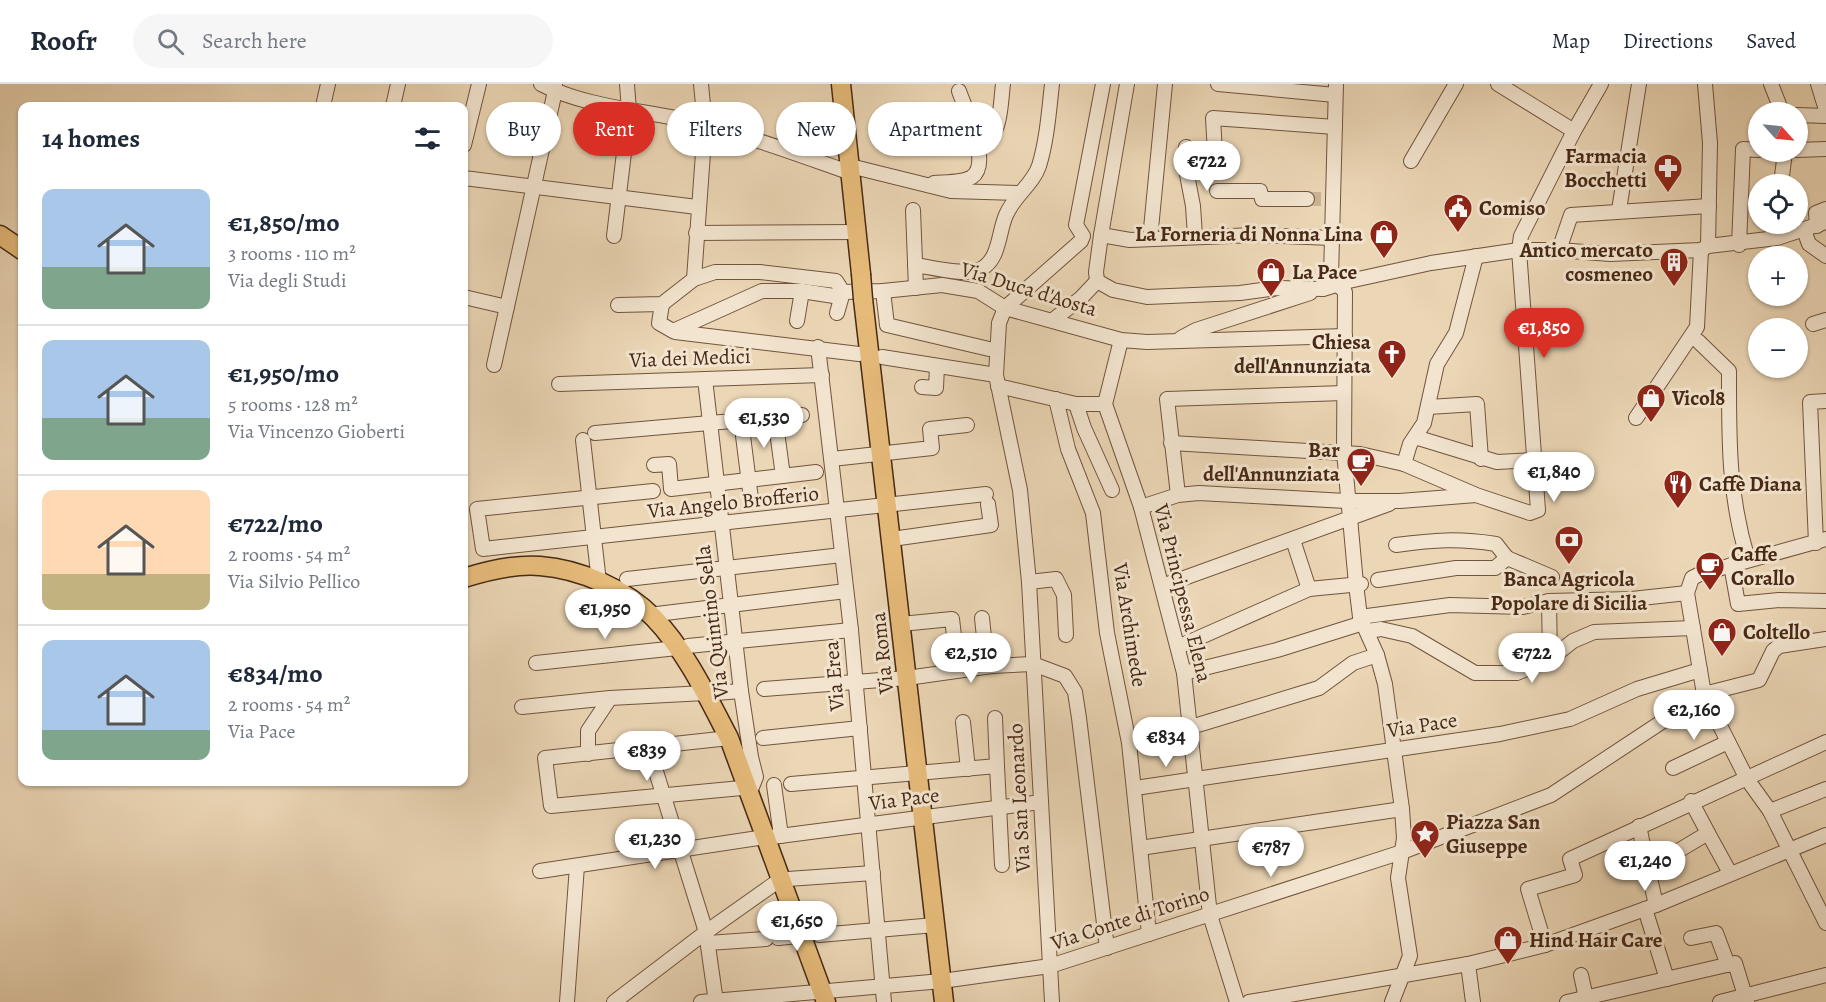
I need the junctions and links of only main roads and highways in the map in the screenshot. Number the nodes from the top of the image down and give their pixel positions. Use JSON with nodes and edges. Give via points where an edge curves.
{"nodes":[{"id":1,"x":841,"y":84,"type":"edge"},
{"id":2,"x":0,"y":235,"type":"edge"},
{"id":3,"x":18,"y":247,"type":"edge"},
{"id":4,"x":468,"y":577,"type":"edge"},
{"id":5,"x":824,"y":997,"type":"edge"},
{"id":6,"x":944,"y":1002,"type":"edge"}],
"edges":[{"from":1,"to":6,"type":"main road","name":"Via Roma","bridge":true},
{"from":2,"to":3,"type":"main road"},
{"from":4,"to":5,"type":"main road","via":[[538,565],[561,569],[599,582],[647,611],[682,647],[710,693],[772,837],[784,879],[811,935]]}]}
